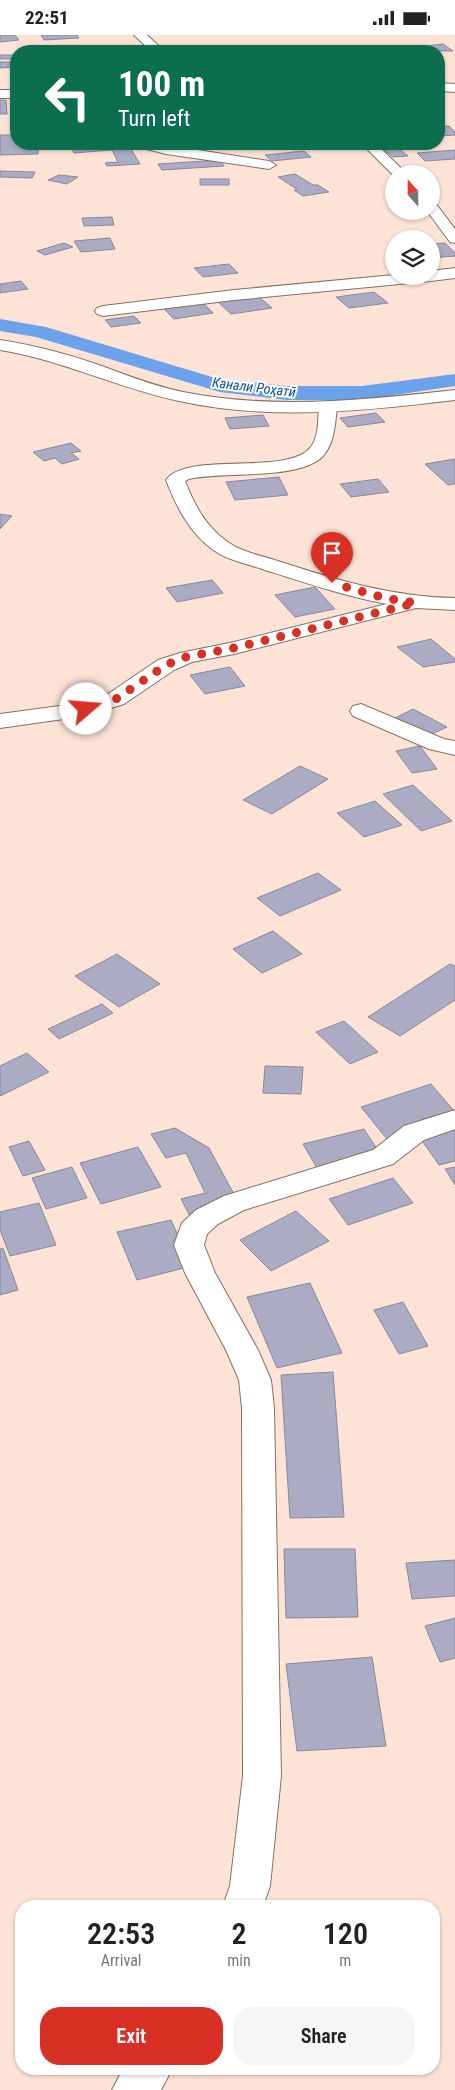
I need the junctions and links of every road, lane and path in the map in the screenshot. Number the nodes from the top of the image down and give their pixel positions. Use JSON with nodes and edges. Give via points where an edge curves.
{"nodes":[{"id":1,"x":140,"y":35,"type":"edge"},
{"id":2,"x":151,"y":45,"type":"edge"},
{"id":3,"x":166,"y":150,"type":"edge"},
{"id":4,"x":375,"y":150,"type":"edge"},
{"id":5,"x":269,"y":165,"type":"dead end"},
{"id":6,"x":391,"y":165,"type":"edge"},
{"id":7,"x":440,"y":219,"type":"edge"},
{"id":8,"x":455,"y":239,"type":"edge"},
{"id":9,"x":455,"y":273,"type":"edge"},
{"id":10,"x":440,"y":275,"type":"edge"},
{"id":11,"x":385,"y":280,"type":"edge"},
{"id":12,"x":103,"y":311,"type":"dead end"},
{"id":13,"x":0,"y":345,"type":"edge"},
{"id":14,"x":455,"y":395,"type":"edge"},
{"id":15,"x":328,"y":407,"type":"junction"},
{"id":16,"x":416,"y":603,"type":"junction"},
{"id":17,"x":455,"y":604,"type":"edge"},
{"id":18,"x":360,"y":711,"type":"dead end"},
{"id":19,"x":0,"y":721,"type":"edge"},
{"id":20,"x":455,"y":748,"type":"edge"},
{"id":21,"x":455,"y":1119,"type":"edge"},
{"id":22,"x":245,"y":1900,"type":"edge"},
{"id":23,"x":145,"y":2075,"type":"edge"},
{"id":24,"x":134,"y":2090,"type":"edge"}],
"edges":[{"from":1,"to":2,"type":"street"},
{"from":3,"to":5,"type":"street"},
{"from":4,"to":6,"type":"street"},
{"from":7,"to":8,"type":"street"},
{"from":9,"to":10,"type":"street"},
{"from":11,"to":12,"type":"street"},
{"from":13,"to":15,"type":"street","via":[[77,362],[134,384],[180,396],[236,405]]},
{"from":14,"to":15,"type":"street"},
{"from":15,"to":16,"type":"street","via":[[324,441],[306,460],[179,476],[175,479],[185,505],[214,543],[230,552],[385,598]]},
{"from":16,"to":17,"type":"street"},
{"from":16,"to":19,"type":"street","via":[[186,657],[166,665],[116,699],[86,709]]},
{"from":18,"to":20,"type":"street","via":[[437,744]]},
{"from":21,"to":22,"type":"street","via":[[414,1133],[384,1157],[234,1203],[207,1217],[193,1229],[190,1239],[189,1245],[200,1273],[242,1349],[255,1380],[258,1408],[262,1776],[250,1886]]},
{"from":23,"to":24,"type":"street"}]}
